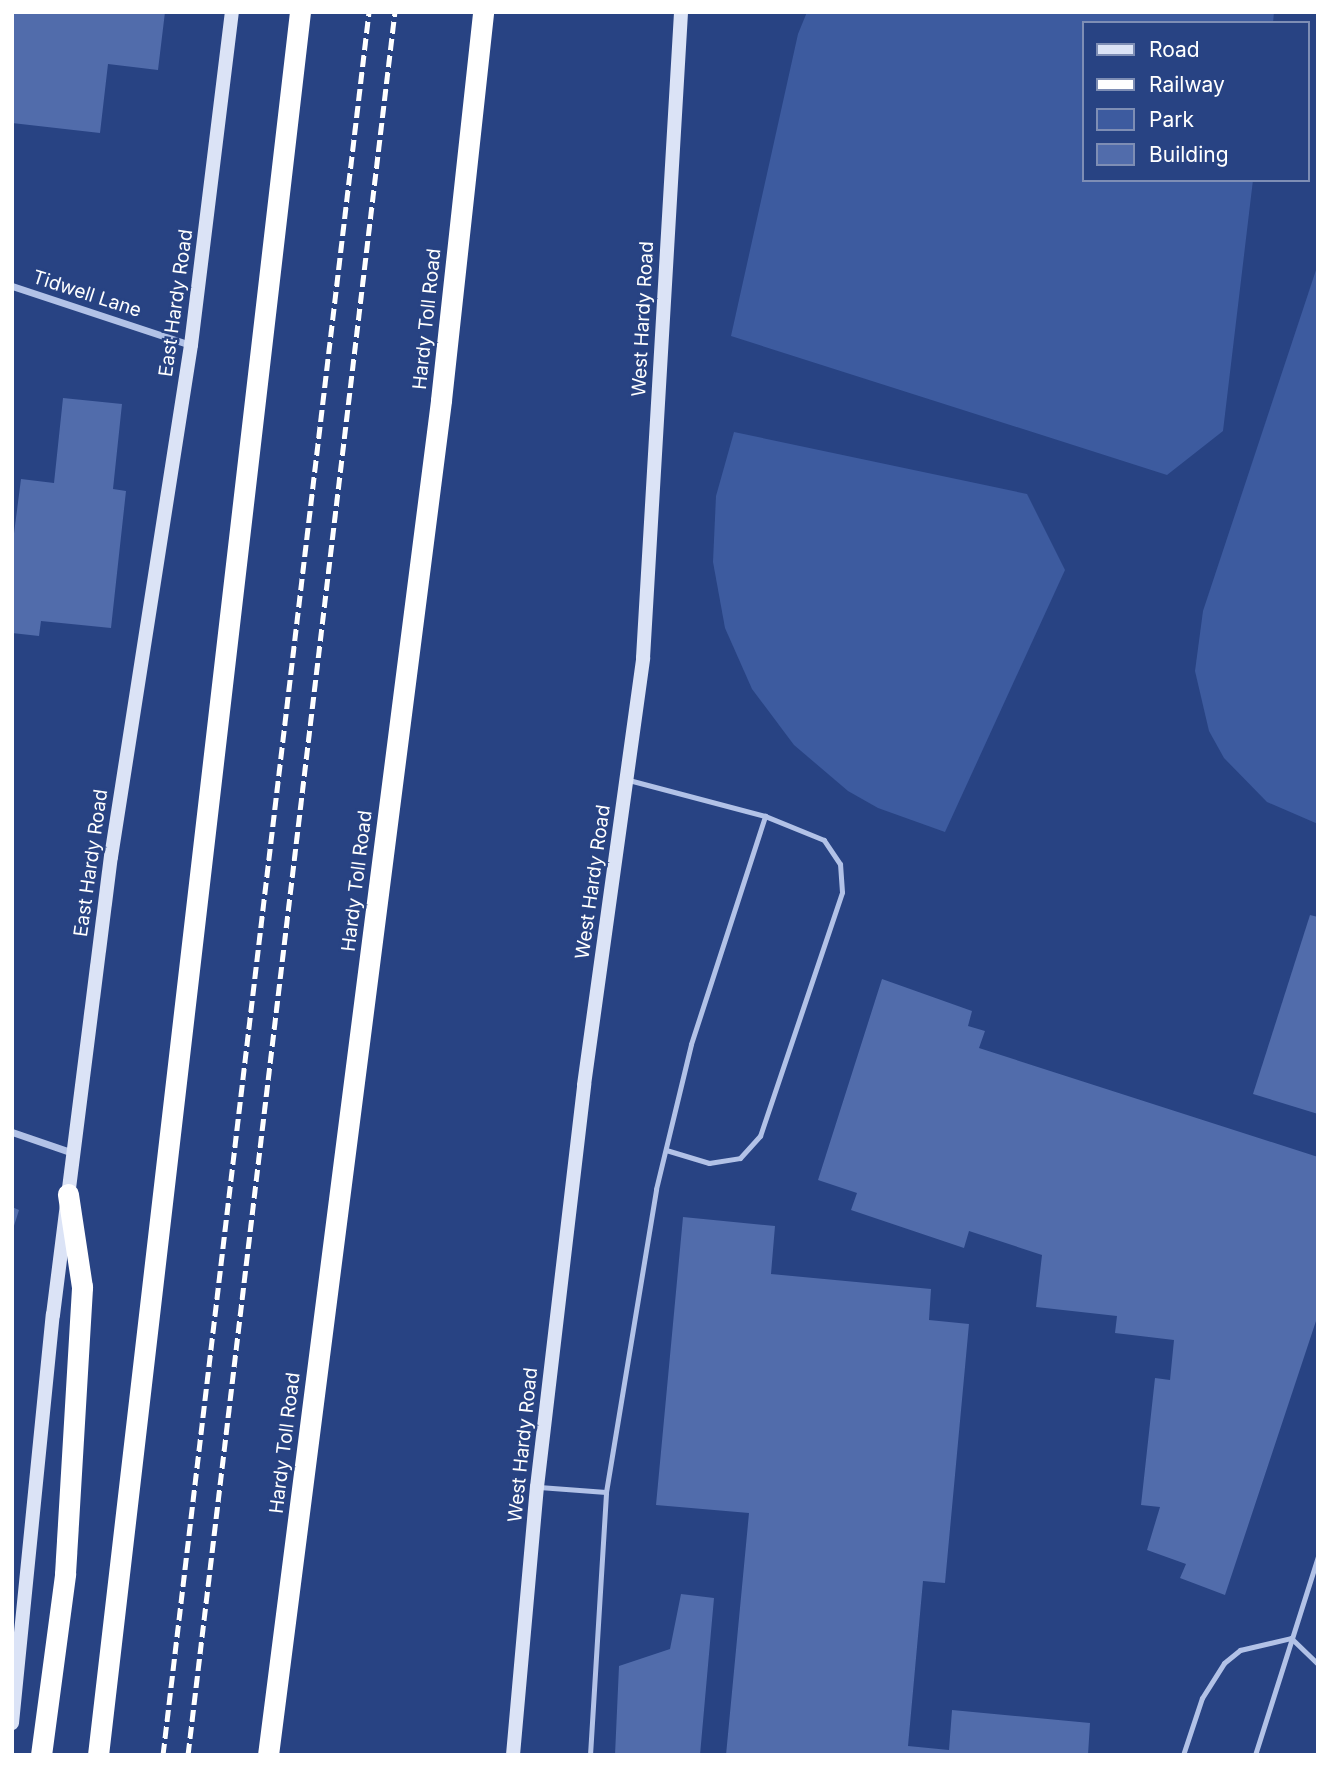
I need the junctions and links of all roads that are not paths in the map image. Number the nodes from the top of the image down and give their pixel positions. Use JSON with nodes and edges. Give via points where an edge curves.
{"nodes":[{"id":1,"x":232,"y":12,"type":"edge"},
{"id":2,"x":300,"y":12,"type":"edge"},
{"id":3,"x":483,"y":12,"type":"edge"},
{"id":4,"x":681,"y":12,"type":"edge"},
{"id":5,"x":12,"y":286,"type":"edge"},
{"id":6,"x":191,"y":345,"type":"junction"},
{"id":7,"x":626,"y":779,"type":"junction"},
{"id":8,"x":765,"y":816,"type":"junction"},
{"id":9,"x":12,"y":1132,"type":"edge"},
{"id":10,"x":666,"y":1150,"type":"junction"},
{"id":11,"x":73,"y":1153,"type":"junction"},
{"id":12,"x":68,"y":1194,"type":"junction"},
{"id":13,"x":537,"y":1487,"type":"junction"},
{"id":14,"x":606,"y":1492,"type":"junction"},
{"id":15,"x":1318,"y":1556,"type":"edge"},
{"id":16,"x":1291,"y":1638,"type":"junction"},
{"id":17,"x":1318,"y":1664,"type":"edge"},
{"id":18,"x":12,"y":1723,"type":"edge"},
{"id":19,"x":41,"y":1755,"type":"edge"},
{"id":20,"x":98,"y":1755,"type":"edge"},
{"id":21,"x":268,"y":1755,"type":"edge"},
{"id":22,"x":513,"y":1755,"type":"edge"},
{"id":23,"x":590,"y":1755,"type":"edge"},
{"id":24,"x":1183,"y":1755,"type":"edge"},
{"id":25,"x":1255,"y":1755,"type":"edge"}],
"edges":[{"from":1,"to":6,"type":"main road","name":"East Hardy Road"},
{"from":2,"to":20,"type":"highway"},
{"from":3,"to":21,"type":"highway","name":"Hardy Toll Road","via":[[441,400]]},
{"from":4,"to":7,"type":"main road","name":"West Hardy Road","via":[[643,658]]},
{"from":5,"to":6,"type":"street","name":"Tidwell Lane"},
{"from":6,"to":11,"type":"main road","name":"East Hardy Road","via":[[134,690]]},
{"from":7,"to":8,"type":"lane"},
{"from":7,"to":13,"type":"main road","name":"West Hardy Road"},
{"from":8,"to":10,"type":"lane","via":[[691,1044]]},
{"from":8,"to":10,"type":"lane","via":[[824,840],[840,864],[842,892],[760,1136],[740,1158],[709,1163]]},
{"from":9,"to":11,"type":"street"},
{"from":10,"to":14,"type":"lane"},
{"from":11,"to":12,"type":"main road","name":"East Hardy Road"},
{"from":12,"to":18,"type":"main road","name":"East Hardy Road"},
{"from":12,"to":19,"type":"highway","via":[[82,1287],[65,1574]]},
{"from":13,"to":14,"type":"lane"},
{"from":13,"to":22,"type":"main road","name":"West Hardy Road"},
{"from":14,"to":23,"type":"lane"},
{"from":15,"to":16,"type":"lane"},
{"from":16,"to":17,"type":"lane"},
{"from":16,"to":24,"type":"lane","via":[[1240,1650],[1224,1663],[1202,1698]]},
{"from":16,"to":25,"type":"lane"}]}
